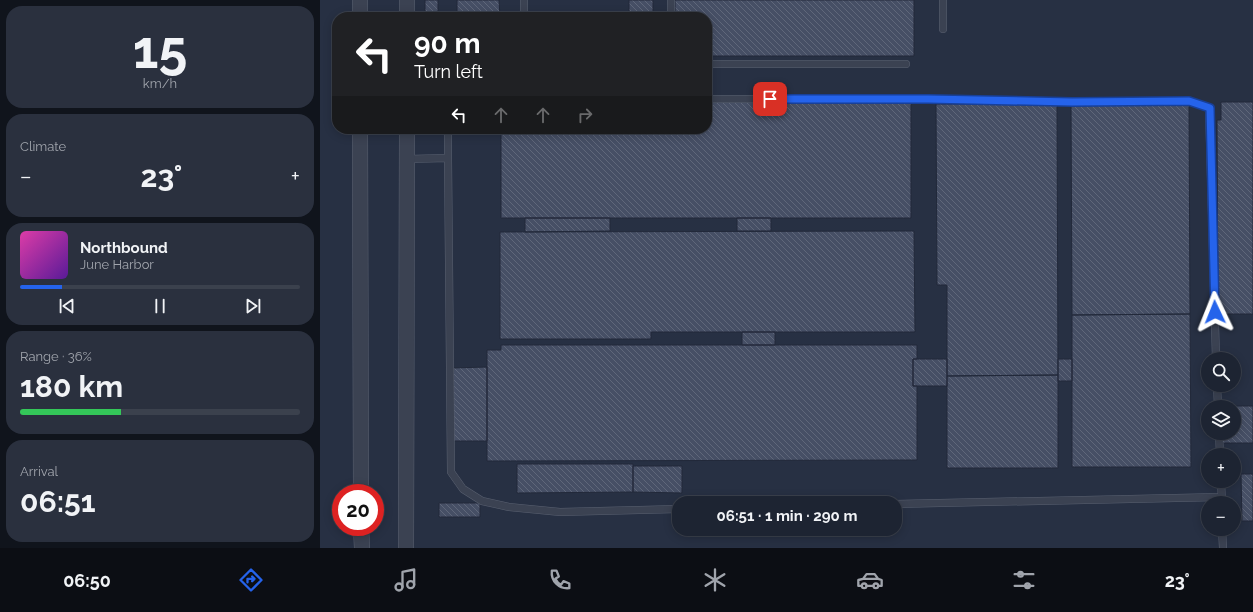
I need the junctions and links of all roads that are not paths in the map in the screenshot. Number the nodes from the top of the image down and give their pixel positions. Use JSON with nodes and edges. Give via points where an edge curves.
{"nodes":[{"id":1,"x":360,"y":0,"type":"edge"},
{"id":2,"x":407,"y":0,"type":"edge"},
{"id":3,"x":524,"y":0,"type":"edge"},
{"id":4,"x":671,"y":0,"type":"edge"},
{"id":5,"x":943,"y":0,"type":"edge"},
{"id":6,"x":360,"y":12,"type":"edge"},
{"id":7,"x":407,"y":12,"type":"edge"},
{"id":8,"x":524,"y":12,"type":"edge"},
{"id":9,"x":671,"y":12,"type":"edge"},
{"id":10,"x":943,"y":29,"type":"dead end"},
{"id":11,"x":712,"y":64,"type":"edge"},
{"id":12,"x":906,"y":64,"type":"dead end"},
{"id":13,"x":712,"y":99,"type":"edge"},
{"id":14,"x":360,"y":134,"type":"edge"},
{"id":15,"x":407,"y":134,"type":"edge"},
{"id":16,"x":448,"y":134,"type":"edge"},
{"id":17,"x":448,"y":158,"type":"junction"},
{"id":18,"x":407,"y":159,"type":"junction"},
{"id":19,"x":1216,"y":352,"type":"edge"},
{"id":20,"x":361,"y":484,"type":"edge"},
{"id":21,"x":1201,"y":500,"type":"edge"},
{"id":22,"x":902,"y":504,"type":"edge"},
{"id":23,"x":672,"y":509,"type":"edge"},
{"id":24,"x":362,"y":536,"type":"edge"},
{"id":25,"x":1222,"y":536,"type":"edge"},
{"id":26,"x":362,"y":548,"type":"edge"},
{"id":27,"x":406,"y":548,"type":"edge"},
{"id":28,"x":1223,"y":548,"type":"edge"}],
"edges":[{"from":1,"to":6,"type":"street"},
{"from":2,"to":7,"type":"street"},
{"from":3,"to":8,"type":"lane"},
{"from":4,"to":9,"type":"lane"},
{"from":5,"to":10,"type":"lane"},
{"from":11,"to":12,"type":"lane"},
{"from":13,"to":19,"type":"lane","via":[[1189,101],[1210,108]]},
{"from":14,"to":20,"type":"street"},
{"from":15,"to":18,"type":"street"},
{"from":16,"to":17,"type":"lane"},
{"from":17,"to":18,"type":"lane"},
{"from":17,"to":23,"type":"lane","via":[[451,472],[463,489],[482,501],[509,508],[560,512]]},
{"from":18,"to":27,"type":"street"},
{"from":21,"to":22,"type":"lane"},
{"from":24,"to":26,"type":"street"},
{"from":25,"to":28,"type":"lane"}]}
